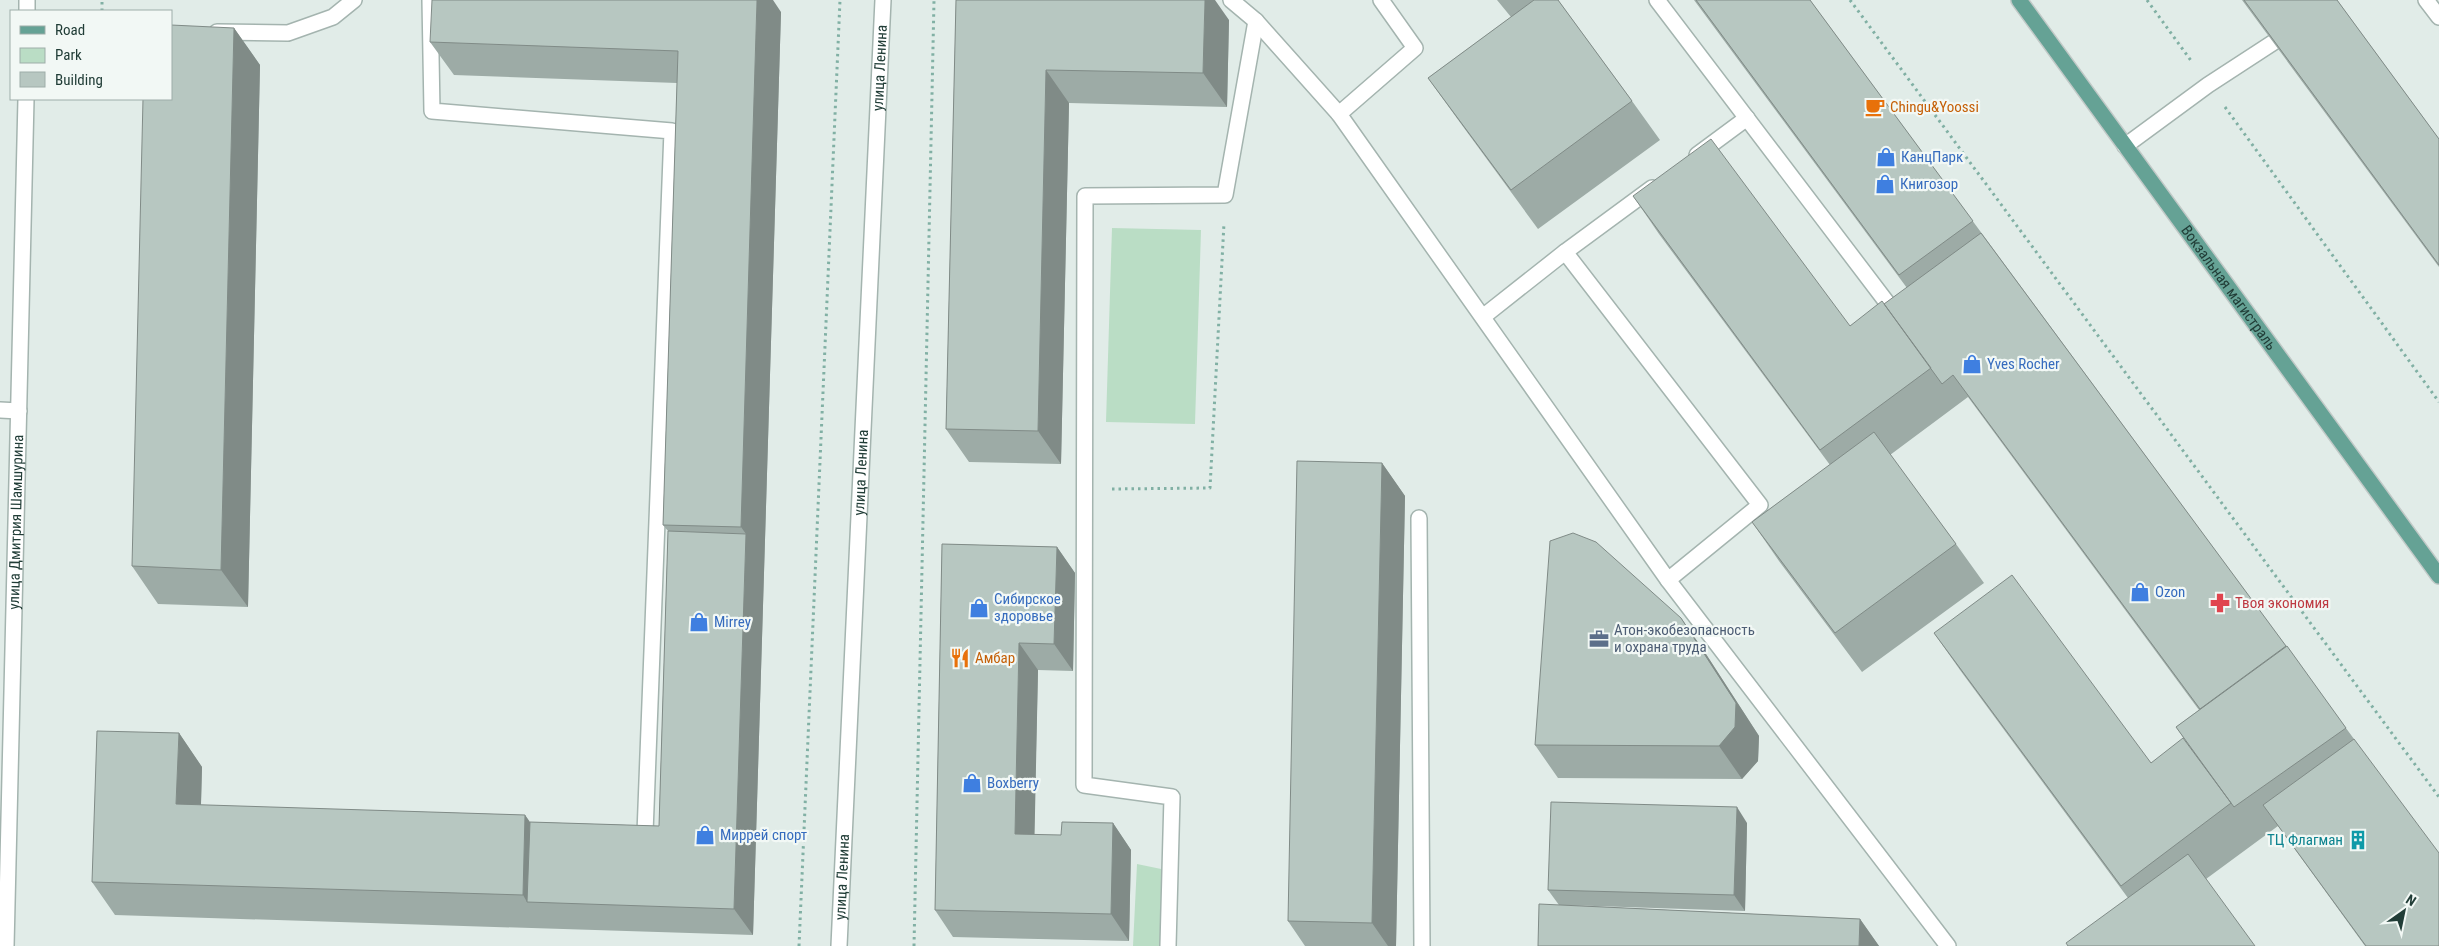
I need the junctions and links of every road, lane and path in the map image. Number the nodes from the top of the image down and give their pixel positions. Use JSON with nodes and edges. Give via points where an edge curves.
{"nodes":[{"id":1,"x":333,"y":0,"type":"edge"},
{"id":2,"x":354,"y":0,"type":"edge"},
{"id":3,"x":430,"y":0,"type":"edge"},
{"id":4,"x":840,"y":0,"type":"edge"},
{"id":5,"x":882,"y":0,"type":"edge"},
{"id":6,"x":934,"y":0,"type":"edge"},
{"id":7,"x":1231,"y":0,"type":"edge"},
{"id":8,"x":1381,"y":0,"type":"edge"},
{"id":9,"x":1657,"y":0,"type":"edge"},
{"id":10,"x":1850,"y":0,"type":"edge"},
{"id":11,"x":2019,"y":0,"type":"edge"},
{"id":12,"x":2147,"y":0,"type":"edge"},
{"id":13,"x":2426,"y":0,"type":"edge"},
{"id":14,"x":2439,"y":17,"type":"edge"},
{"id":15,"x":333,"y":18,"type":"junction"},
{"id":16,"x":1256,"y":21,"type":"junction"},
{"id":17,"x":200,"y":31,"type":"edge"},
{"id":18,"x":2274,"y":42,"type":"edge"},
{"id":19,"x":2208,"y":85,"type":"junction"},
{"id":20,"x":26,"y":100,"type":"edge"},
{"id":21,"x":1339,"y":114,"type":"junction"},
{"id":22,"x":1747,"y":118,"type":"junction"},
{"id":23,"x":2125,"y":146,"type":"junction"},
{"id":24,"x":1684,"y":165,"type":"edge"},
{"id":25,"x":1668,"y":176,"type":"edge"},
{"id":26,"x":1225,"y":195,"type":"junction"},
{"id":27,"x":1565,"y":252,"type":"junction"},
{"id":28,"x":1888,"y":304,"type":"edge"},
{"id":29,"x":1484,"y":316,"type":"junction"},
{"id":30,"x":2439,"y":402,"type":"edge"},
{"id":31,"x":0,"y":410,"type":"edge"},
{"id":32,"x":18,"y":411,"type":"junction"},
{"id":33,"x":1085,"y":489,"type":"junction"},
{"id":34,"x":1419,"y":518,"type":"dead end"},
{"id":35,"x":2439,"y":576,"type":"edge"},
{"id":36,"x":1668,"y":580,"type":"junction"},
{"id":37,"x":7,"y":614,"type":"edge"},
{"id":38,"x":2439,"y":797,"type":"edge"},
{"id":39,"x":645,"y":833,"type":"edge"},
{"id":40,"x":6,"y":946,"type":"edge"},
{"id":41,"x":799,"y":946,"type":"edge"},
{"id":42,"x":840,"y":946,"type":"edge"},
{"id":43,"x":914,"y":946,"type":"edge"},
{"id":44,"x":1168,"y":946,"type":"edge"},
{"id":45,"x":1422,"y":946,"type":"edge"},
{"id":46,"x":1948,"y":946,"type":"edge"}],
"edges":[{"from":1,"to":15,"type":"street"},
{"from":2,"to":15,"type":"street"},
{"from":3,"to":39,"type":"street","via":[[432,111],[672,131]]},
{"from":4,"to":41,"type":"path"},
{"from":5,"to":42,"type":"street","name":"улица Ленина"},
{"from":6,"to":43,"type":"path"},
{"from":7,"to":16,"type":"street"},
{"from":8,"to":21,"type":"street","via":[[1415,48]]},
{"from":9,"to":22,"type":"street"},
{"from":10,"to":38,"type":"path"},
{"from":11,"to":23,"type":"main road","name":"Вокзальная магистраль"},
{"from":12,"to":19,"type":"path"},
{"from":13,"to":14,"type":"street"},
{"from":15,"to":17,"type":"street","via":[[288,33]]},
{"from":16,"to":21,"type":"street"},
{"from":16,"to":26,"type":"street"},
{"from":18,"to":19,"type":"street"},
{"from":19,"to":23,"type":"street"},
{"from":19,"to":30,"type":"path"},
{"from":20,"to":32,"type":"street","name":"улица Дмитрия Шамшурина"},
{"from":21,"to":29,"type":"street"},
{"from":22,"to":24,"type":"street"},
{"from":22,"to":28,"type":"street"},
{"from":23,"to":35,"type":"main road","name":"Вокзальная магистраль"},
{"from":25,"to":27,"type":"street"},
{"from":26,"to":33,"type":"path","via":[[1210,488]]},
{"from":26,"to":33,"type":"street","via":[[1085,196]]},
{"from":27,"to":29,"type":"street"},
{"from":27,"to":36,"type":"street","via":[[1760,505]]},
{"from":29,"to":36,"type":"street"},
{"from":31,"to":32,"type":"street"},
{"from":32,"to":37,"type":"street","name":"улица Дмитрия Шамшурина"},
{"from":33,"to":44,"type":"street","via":[[1084,785],[1172,797]]},
{"from":34,"to":45,"type":"street"},
{"from":36,"to":46,"type":"street"},
{"from":37,"to":40,"type":"street","name":"улица Дмитрия Шамшурина"}]}
